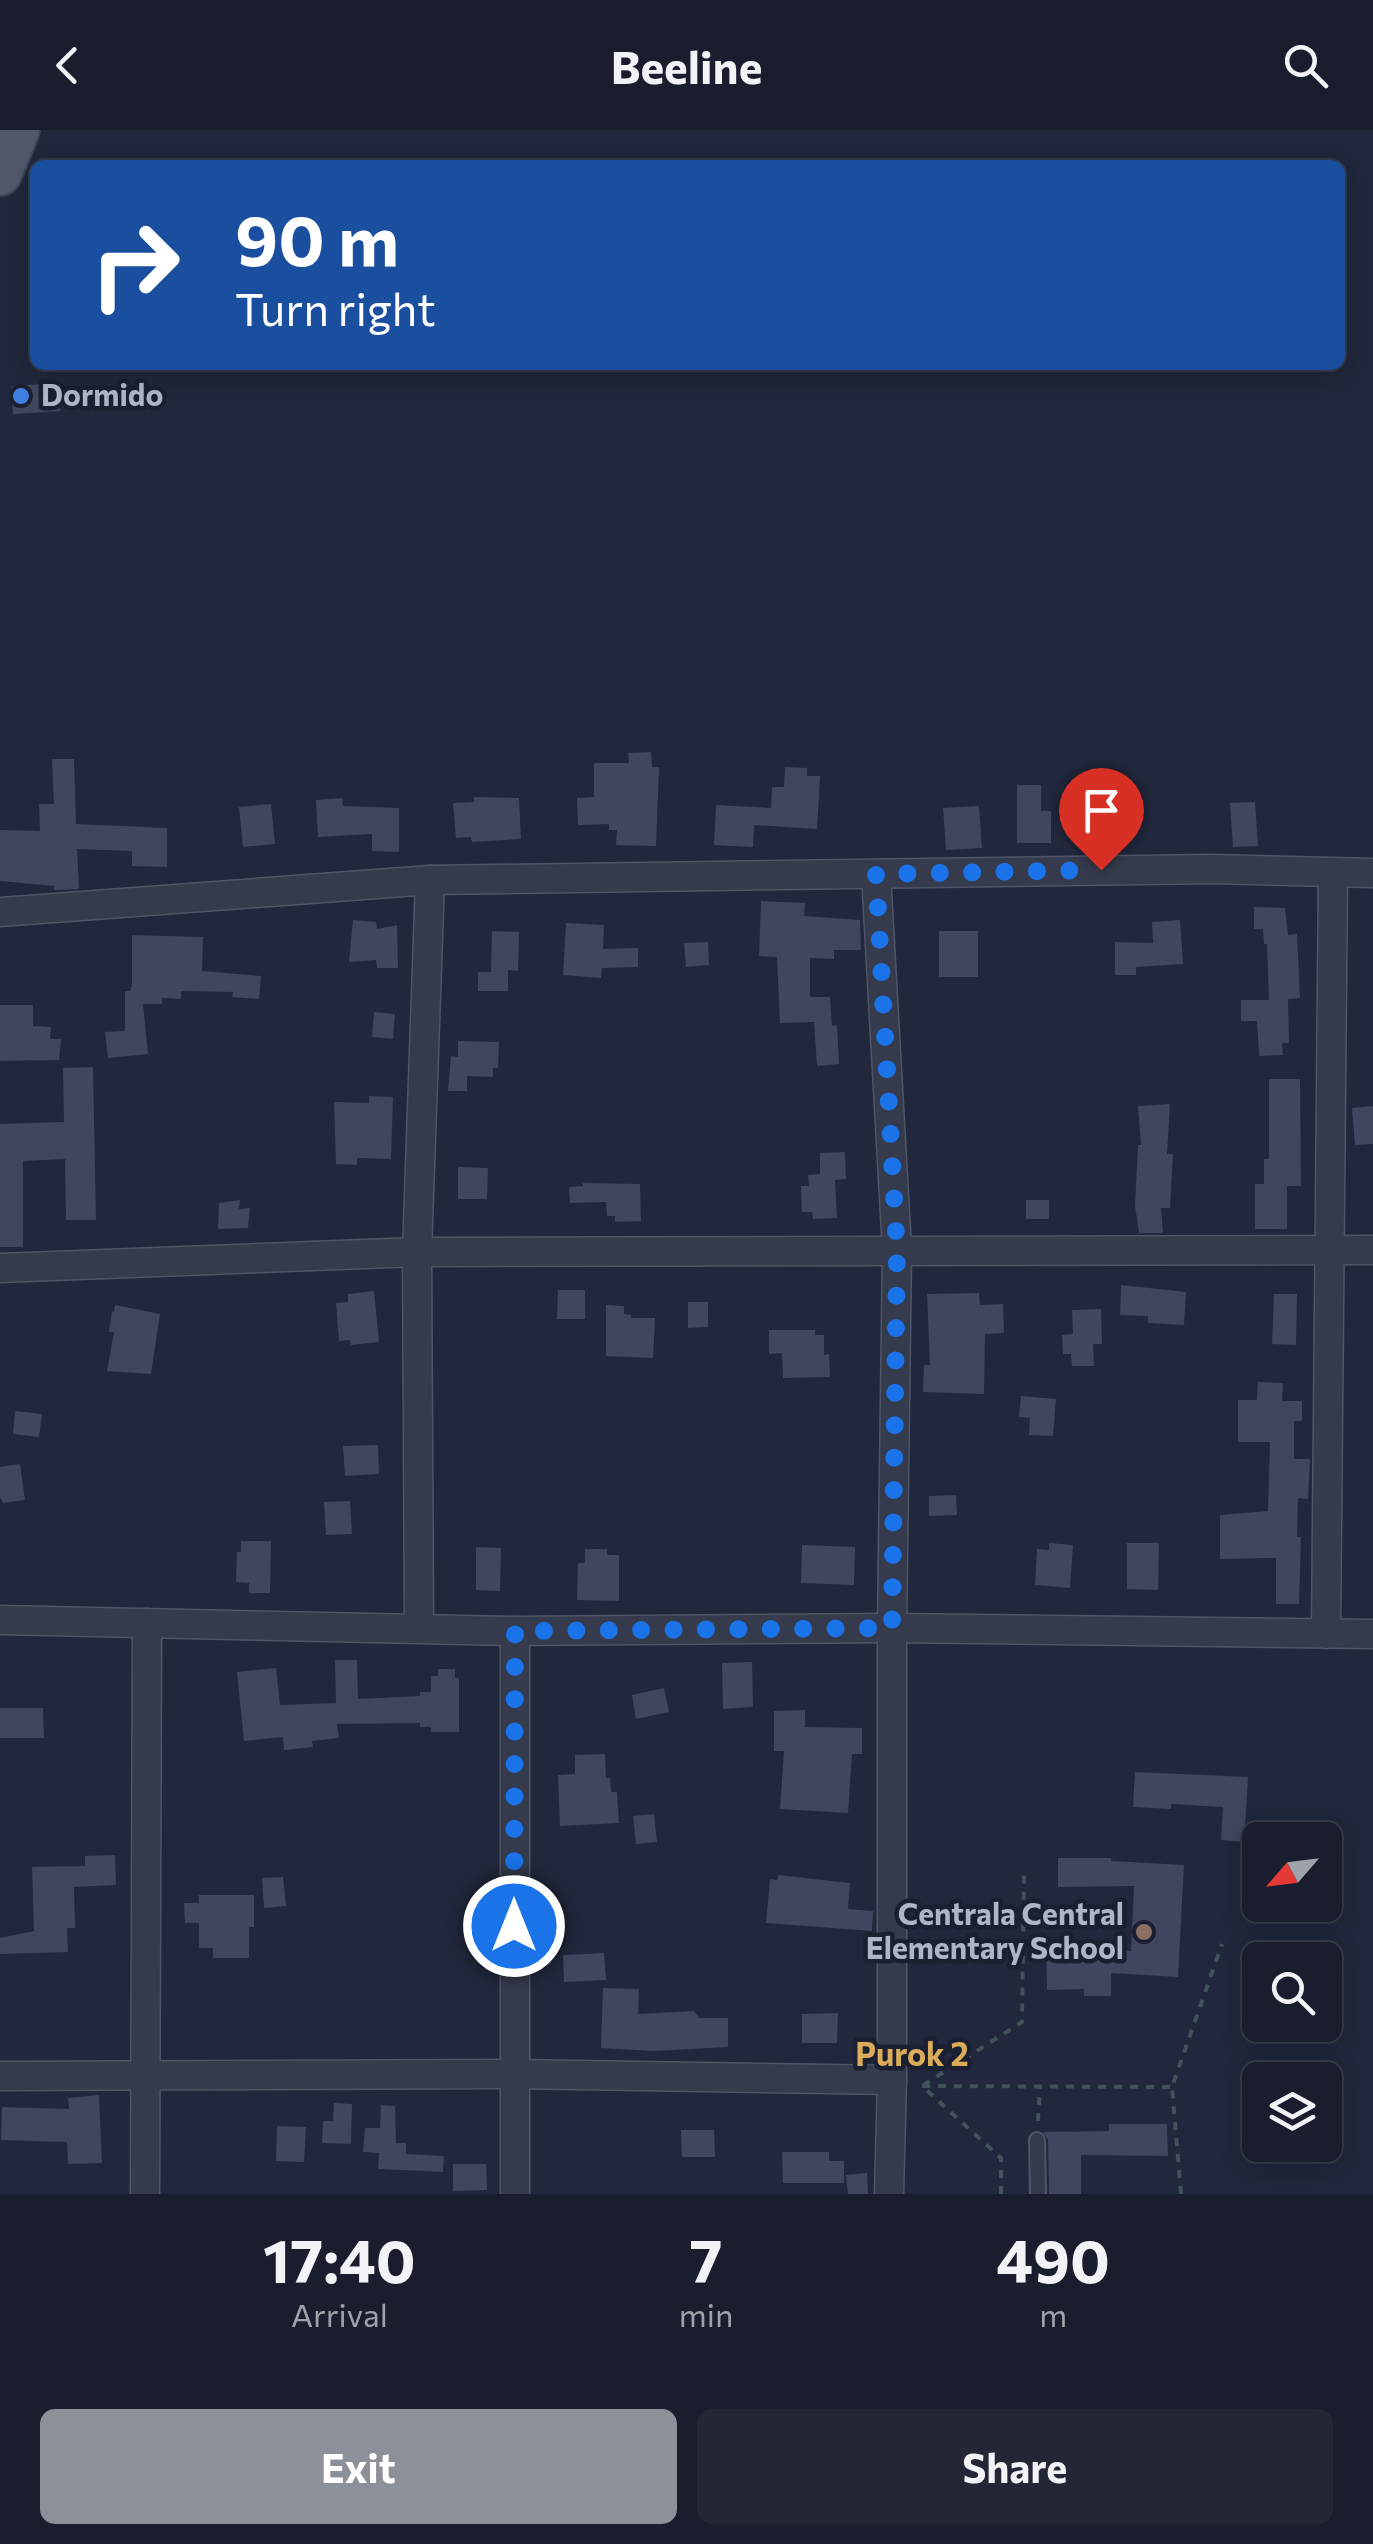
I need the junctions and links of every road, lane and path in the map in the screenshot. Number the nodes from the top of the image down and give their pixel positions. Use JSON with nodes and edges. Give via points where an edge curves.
{"nodes":[{"id":1,"x":18,"y":130,"type":"edge"},
{"id":2,"x":0,"y":174,"type":"edge"},
{"id":3,"x":1334,"y":873,"type":"junction"},
{"id":4,"x":1373,"y":873,"type":"edge"},
{"id":5,"x":876,"y":874,"type":"junction"},
{"id":6,"x":430,"y":880,"type":"junction"},
{"id":7,"x":0,"y":912,"type":"edge"},
{"id":8,"x":897,"y":1250,"type":"junction"},
{"id":9,"x":1330,"y":1250,"type":"junction"},
{"id":10,"x":1373,"y":1250,"type":"edge"},
{"id":11,"x":418,"y":1252,"type":"junction"},
{"id":12,"x":0,"y":1268,"type":"edge"},
{"id":13,"x":0,"y":1620,"type":"edge"},
{"id":14,"x":147,"y":1623,"type":"junction"},
{"id":15,"x":419,"y":1628,"type":"junction"},
{"id":16,"x":892,"y":1628,"type":"junction"},
{"id":17,"x":515,"y":1631,"type":"junction"},
{"id":18,"x":1326,"y":1634,"type":"junction"},
{"id":19,"x":1373,"y":1634,"type":"edge"},
{"id":20,"x":1024,"y":1868,"type":"dead end"},
{"id":21,"x":1222,"y":1944,"type":"dead end"},
{"id":22,"x":514,"y":2074,"type":"junction"},
{"id":23,"x":143,"y":2075,"type":"junction"},
{"id":24,"x":0,"y":2076,"type":"edge"},
{"id":25,"x":892,"y":2083,"type":"junction"},
{"id":26,"x":922,"y":2086,"type":"junction"},
{"id":27,"x":1040,"y":2086,"type":"junction"},
{"id":28,"x":1172,"y":2087,"type":"junction"},
{"id":29,"x":1037,"y":2140,"type":"joint"},
{"id":30,"x":144,"y":2194,"type":"edge"},
{"id":31,"x":515,"y":2194,"type":"edge"},
{"id":32,"x":889,"y":2194,"type":"edge"},
{"id":33,"x":1001,"y":2194,"type":"edge"},
{"id":34,"x":1038,"y":2194,"type":"edge"},
{"id":35,"x":1180,"y":2194,"type":"edge"}],
"edges":[{"from":1,"to":2,"type":"main road"},
{"from":3,"to":4,"type":"street"},
{"from":3,"to":5,"type":"street","via":[[1213,868]]},
{"from":3,"to":9,"type":"street"},
{"from":5,"to":6,"type":"street"},
{"from":5,"to":8,"type":"street"},
{"from":6,"to":7,"type":"street"},
{"from":6,"to":11,"type":"street"},
{"from":8,"to":9,"type":"street"},
{"from":8,"to":11,"type":"street"},
{"from":8,"to":16,"type":"street"},
{"from":9,"to":10,"type":"street"},
{"from":9,"to":18,"type":"street"},
{"from":11,"to":12,"type":"street"},
{"from":11,"to":15,"type":"street"},
{"from":13,"to":14,"type":"street"},
{"from":14,"to":15,"type":"street"},
{"from":14,"to":23,"type":"street"},
{"from":15,"to":17,"type":"street"},
{"from":16,"to":17,"type":"street"},
{"from":16,"to":18,"type":"street"},
{"from":16,"to":25,"type":"street"},
{"from":17,"to":22,"type":"street"},
{"from":18,"to":19,"type":"street"},
{"from":20,"to":26,"type":"path","via":[[1022,2022]]},
{"from":21,"to":28,"type":"path"},
{"from":22,"to":23,"type":"street"},
{"from":22,"to":25,"type":"street"},
{"from":22,"to":31,"type":"street"},
{"from":23,"to":24,"type":"street"},
{"from":23,"to":30,"type":"street"},
{"from":25,"to":26,"type":"path"},
{"from":25,"to":32,"type":"street"},
{"from":26,"to":27,"type":"path"},
{"from":26,"to":33,"type":"path","via":[[1001,2158]]},
{"from":27,"to":28,"type":"path"},
{"from":27,"to":29,"type":"path"},
{"from":28,"to":35,"type":"path"},
{"from":29,"to":34,"type":"lane"}]}
